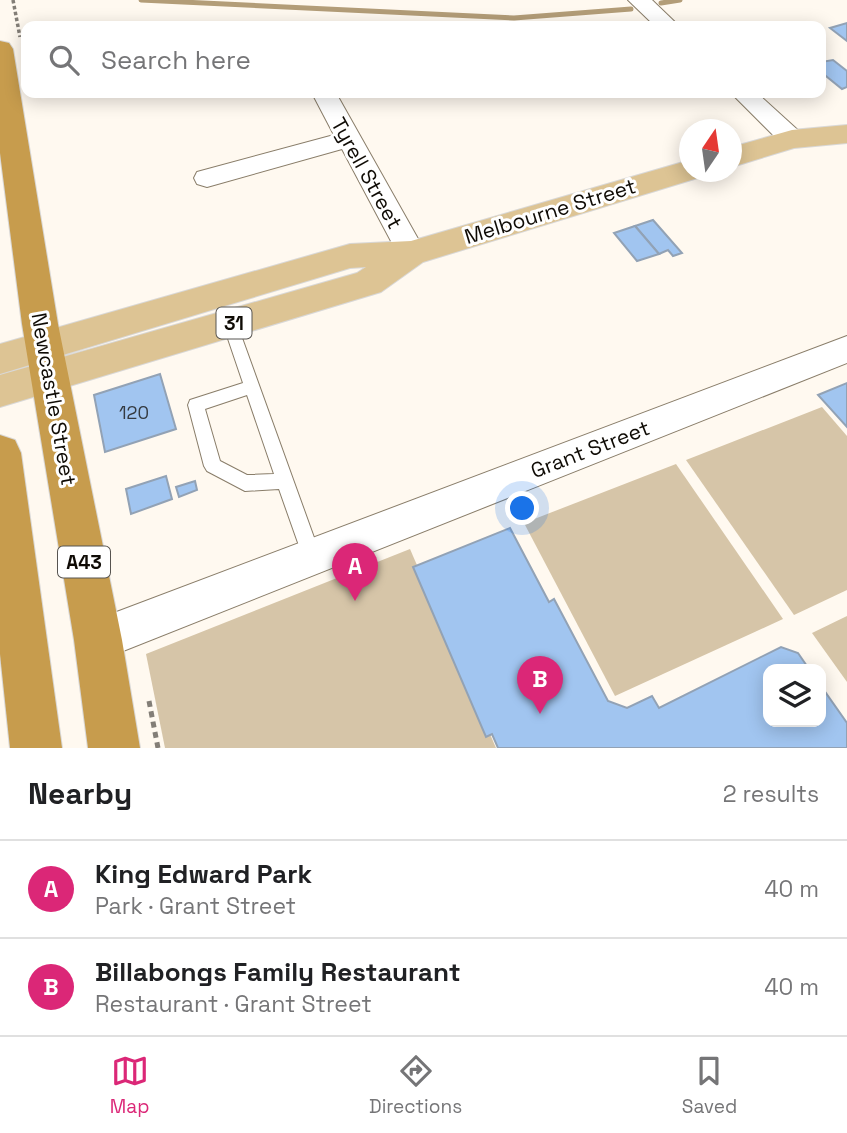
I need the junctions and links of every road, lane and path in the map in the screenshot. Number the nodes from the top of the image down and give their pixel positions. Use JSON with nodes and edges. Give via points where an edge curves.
{"nodes":[{"id":1,"x":639,"y":0,"type":"edge"},
{"id":2,"x":662,"y":21,"type":"edge"},
{"id":3,"x":0,"y":49,"type":"edge"},
{"id":4,"x":327,"y":98,"type":"edge"},
{"id":5,"x":748,"y":98,"type":"edge"},
{"id":6,"x":847,"y":109,"type":"edge"},
{"id":7,"x":847,"y":134,"type":"edge"},
{"id":8,"x":349,"y":139,"type":"junction"},
{"id":9,"x":792,"y":139,"type":"junction"},
{"id":10,"x":742,"y":154,"type":"edge"},
{"id":11,"x":679,"y":173,"type":"edge"},
{"id":12,"x":206,"y":178,"type":"dead end"},
{"id":13,"x":411,"y":253,"type":"junction"},
{"id":14,"x":230,"y":324,"type":"junction"},
{"id":15,"x":847,"y":349,"type":"edge"},
{"id":16,"x":0,"y":359,"type":"edge"},
{"id":17,"x":47,"y":362,"type":"junction"},
{"id":18,"x":252,"y":387,"type":"junction"},
{"id":19,"x":0,"y":391,"type":"edge"},
{"id":20,"x":0,"y":453,"type":"edge"},
{"id":21,"x":285,"y":481,"type":"junction"},
{"id":22,"x":312,"y":557,"type":"junction"},
{"id":23,"x":98,"y":640,"type":"junction"},
{"id":24,"x":36,"y":748,"type":"edge"},
{"id":25,"x":114,"y":748,"type":"edge"}],
"edges":[{"from":1,"to":2,"type":"street"},
{"from":3,"to":17,"type":"highway","name":"Newcastle Street","number":"A43"},
{"from":4,"to":8,"type":"street","name":"Tyrell Street"},
{"from":5,"to":9,"type":"street"},
{"from":6,"to":9,"type":"main road","via":[[819,118]]},
{"from":7,"to":9,"type":"main road"},
{"from":8,"to":12,"type":"street"},
{"from":8,"to":13,"type":"street","name":"Tyrell Street"},
{"from":9,"to":10,"type":"main road"},
{"from":11,"to":13,"type":"main road","name":"Melbourne Street","number":"31"},
{"from":13,"to":14,"type":"main road","name":"Melbourne Street","number":"31","via":[[369,283]]},
{"from":13,"to":17,"type":"main road","name":"Melbourne Street","number":"31","via":[[350,256]]},
{"from":14,"to":17,"type":"main road","name":"Melbourne Street","number":"31"},
{"from":14,"to":18,"type":"lane"},
{"from":15,"to":22,"type":"street","name":"Grant Street"},
{"from":16,"to":17,"type":"main road","name":"Melbourne Street"},
{"from":17,"to":19,"type":"main road","name":"Melbourne Street"},
{"from":17,"to":23,"type":"highway","name":"Newcastle Street","number":"A43"},
{"from":18,"to":21,"type":"lane"},
{"from":18,"to":21,"type":"lane","via":[[196,405],[213,466],[246,484]]},
{"from":20,"to":24,"type":"highway"},
{"from":21,"to":22,"type":"lane"},
{"from":22,"to":23,"type":"street","name":"Grant Street"},
{"from":23,"to":25,"type":"highway","name":"Newcastle Street","number":"A43"}]}
